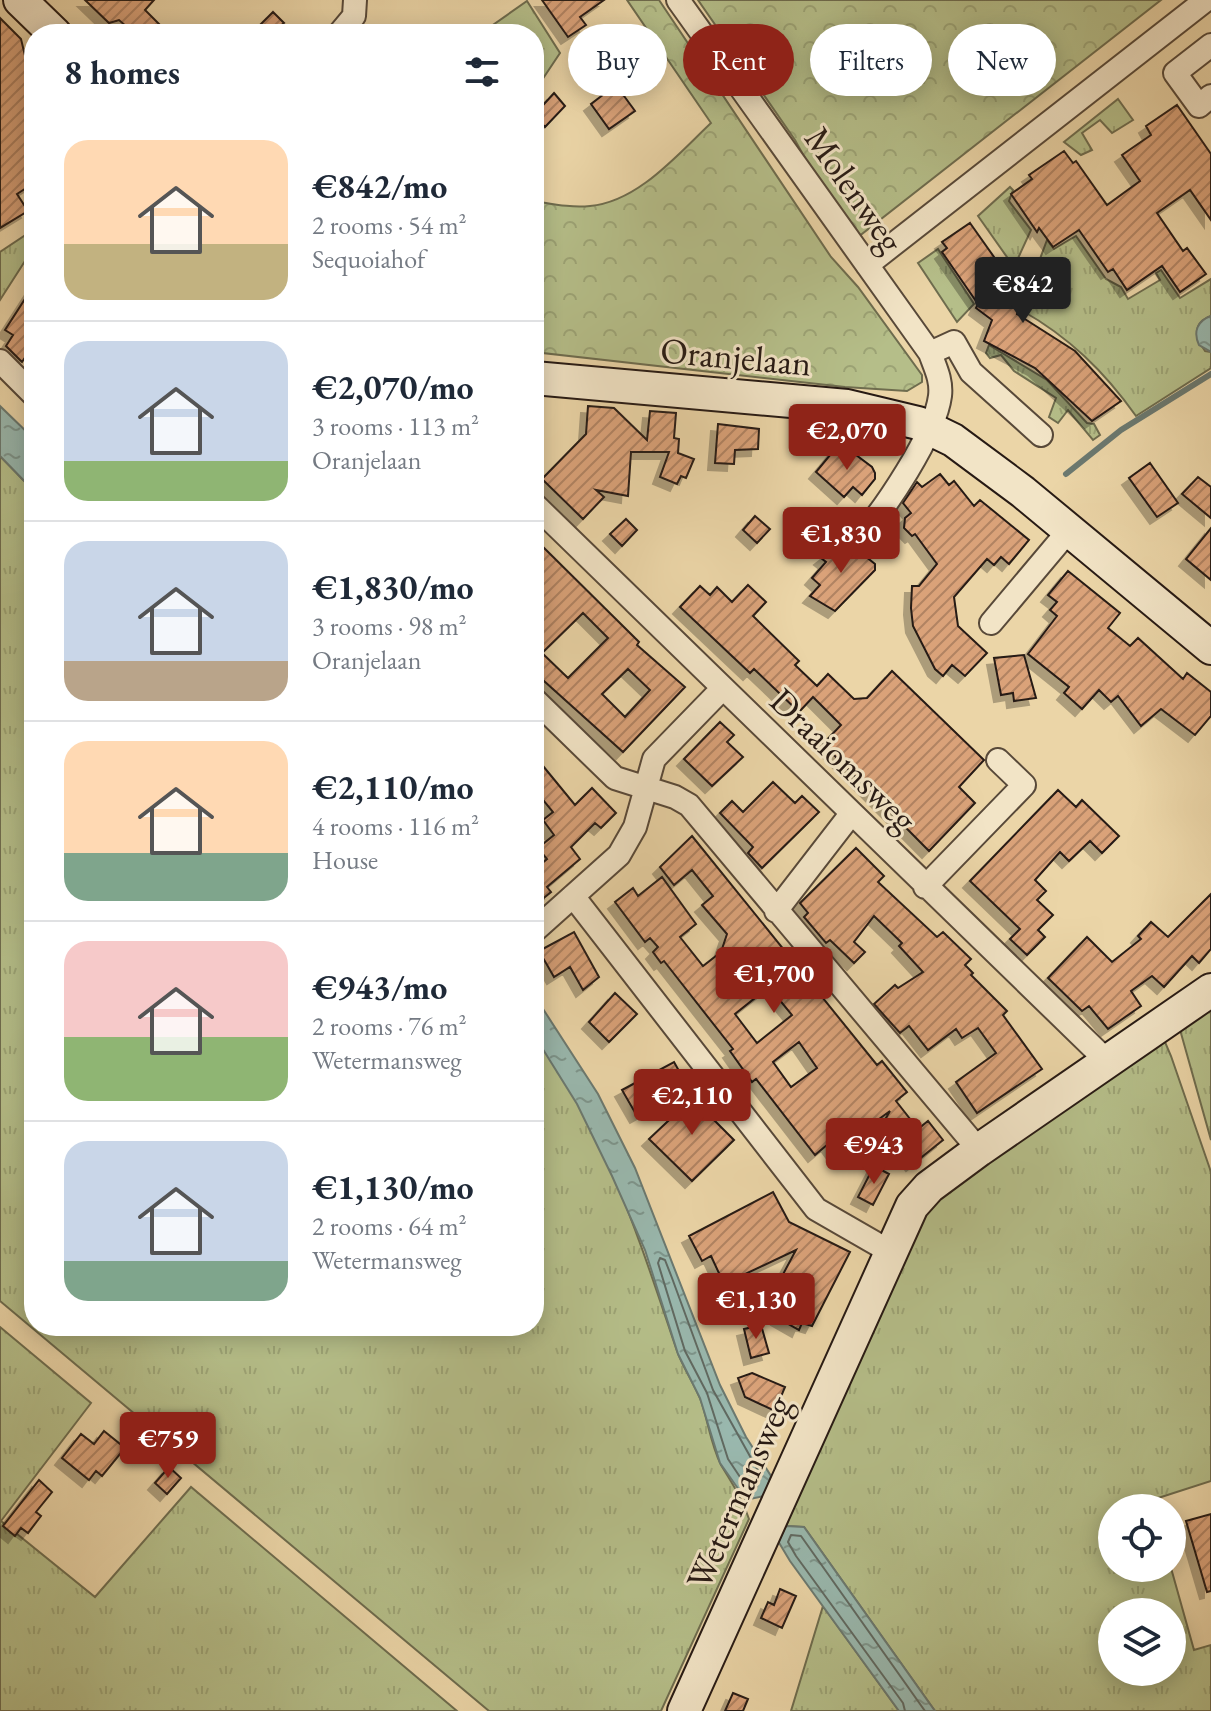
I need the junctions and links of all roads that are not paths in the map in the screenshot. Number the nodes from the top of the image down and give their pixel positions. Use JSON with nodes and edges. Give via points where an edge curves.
{"nodes":[{"id":1,"x":20,"y":0,"type":"edge"},
{"id":2,"x":355,"y":0,"type":"edge"},
{"id":3,"x":678,"y":0,"type":"edge"},
{"id":4,"x":1206,"y":0,"type":"edge"},
{"id":5,"x":45,"y":24,"type":"edge"},
{"id":6,"x":347,"y":24,"type":"edge"},
{"id":7,"x":1211,"y":45,"type":"edge"},
{"id":8,"x":1211,"y":96,"type":"edge"},
{"id":9,"x":867,"y":265,"type":"junction"},
{"id":10,"x":930,"y":353,"type":"junction"},
{"id":11,"x":0,"y":361,"type":"edge"},
{"id":12,"x":544,"y":379,"type":"edge"},
{"id":13,"x":24,"y":385,"type":"edge"},
{"id":14,"x":929,"y":428,"type":"junction"},
{"id":15,"x":1041,"y":435,"type":"dead end"},
{"id":16,"x":544,"y":514,"type":"edge"},
{"id":17,"x":1070,"y":529,"type":"junction"},
{"id":18,"x":859,"y":538,"type":"dead end"},
{"id":19,"x":991,"y":623,"type":"dead end"},
{"id":20,"x":1211,"y":648,"type":"edge"},
{"id":21,"x":723,"y":688,"type":"junction"},
{"id":22,"x":544,"y":709,"type":"edge"},
{"id":23,"x":998,"y":760,"type":"dead end"},
{"id":24,"x":644,"y":790,"type":"junction"},
{"id":25,"x":851,"y":814,"type":"junction"},
{"id":26,"x":925,"y":887,"type":"junction"},
{"id":27,"x":573,"y":896,"type":"junction"},
{"id":28,"x":776,"y":911,"type":"junction"},
{"id":29,"x":544,"y":922,"type":"edge"},
{"id":30,"x":1211,"y":990,"type":"edge"},
{"id":31,"x":1107,"y":1061,"type":"junction"},
{"id":32,"x":979,"y":1150,"type":"junction"},
{"id":33,"x":889,"y":1251,"type":"junction"},
{"id":34,"x":684,"y":1711,"type":"edge"}],
"edges":[{"from":1,"to":5,"type":"street"},
{"from":2,"to":6,"type":"street"},
{"from":3,"to":9,"type":"street","name":"Molenweg"},
{"from":4,"to":9,"type":"street"},
{"from":7,"to":8,"type":"street","via":[[1175,73],[1199,106]]},
{"from":9,"to":10,"type":"street","name":"Molenweg"},
{"from":10,"to":14,"type":"street","name":"Molenweg","via":[[940,377],[940,397]]},
{"from":10,"to":15,"type":"street","via":[[954,342],[971,372]]},
{"from":11,"to":13,"type":"street"},
{"from":12,"to":14,"type":"street","name":"Oranjelaan","via":[[847,406]]},
{"from":14,"to":17,"type":"street","name":"Oranjelaan","via":[[953,440]]},
{"from":14,"to":18,"type":"street","via":[[883,512]]},
{"from":16,"to":21,"type":"street","name":"Draaiomsweg"},
{"from":17,"to":19,"type":"street"},
{"from":17,"to":20,"type":"street","name":"Oranjelaan"},
{"from":21,"to":24,"type":"street","via":[[654,759]]},
{"from":21,"to":25,"type":"street","name":"Draaiomsweg"},
{"from":22,"to":24,"type":"street","via":[[615,778]]},
{"from":23,"to":26,"type":"street","via":[[1024,785]]},
{"from":24,"to":27,"type":"street","via":[[635,827],[619,855]]},
{"from":24,"to":28,"type":"street","via":[[689,805]]},
{"from":25,"to":26,"type":"street","name":"Draaiomsweg"},
{"from":25,"to":28,"type":"street"},
{"from":26,"to":31,"type":"street","name":"Draaiomsweg"},
{"from":27,"to":29,"type":"street"},
{"from":27,"to":33,"type":"street","via":[[816,1209]]},
{"from":28,"to":32,"type":"street"},
{"from":30,"to":31,"type":"street","name":"Wetermansweg"},
{"from":31,"to":32,"type":"street","name":"Wetermansweg"},
{"from":32,"to":33,"type":"street","name":"Wetermansweg","via":[[923,1192]]},
{"from":33,"to":34,"type":"street","name":"Wetermansweg"}]}
